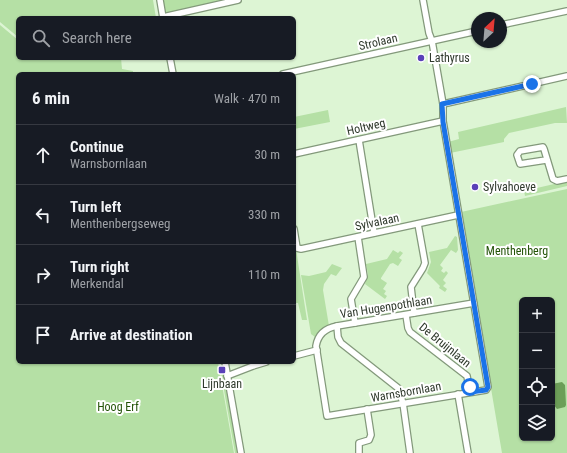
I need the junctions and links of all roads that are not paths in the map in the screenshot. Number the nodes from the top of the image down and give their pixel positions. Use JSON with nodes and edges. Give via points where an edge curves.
{"nodes":[{"id":1,"x":160,"y":0,"type":"edge"},
{"id":2,"x":238,"y":0,"type":"edge"},
{"id":3,"x":423,"y":0,"type":"edge"},
{"id":4,"x":567,"y":10,"type":"edge"},
{"id":5,"x":163,"y":16,"type":"edge"},
{"id":6,"x":167,"y":16,"type":"edge"},
{"id":7,"x":507,"y":24,"type":"edge"},
{"id":8,"x":471,"y":32,"type":"edge"},
{"id":9,"x":432,"y":41,"type":"junction"},
{"id":10,"x":170,"y":60,"type":"edge"},
{"id":11,"x":173,"y":72,"type":"edge"},
{"id":12,"x":293,"y":72,"type":"edge"},
{"id":13,"x":567,"y":76,"type":"edge"},
{"id":14,"x":442,"y":104,"type":"junction"},
{"id":15,"x":443,"y":122,"type":"junction"},
{"id":16,"x":359,"y":140,"type":"junction"},
{"id":17,"x":296,"y":154,"type":"edge"},
{"id":18,"x":546,"y":160,"type":"junction"},
{"id":19,"x":567,"y":179,"type":"edge"},
{"id":20,"x":458,"y":215,"type":"junction"},
{"id":21,"x":418,"y":224,"type":"junction"},
{"id":22,"x":374,"y":233,"type":"junction"},
{"id":23,"x":358,"y":237,"type":"junction"},
{"id":24,"x":296,"y":242,"type":"edge"},
{"id":25,"x":474,"y":303,"type":"junction"},
{"id":26,"x":414,"y":313,"type":"junction"},
{"id":27,"x":406,"y":315,"type":"junction"},
{"id":28,"x":355,"y":323,"type":"junction"},
{"id":29,"x":337,"y":326,"type":"junction"},
{"id":30,"x":317,"y":350,"type":"junction"},
{"id":31,"x":296,"y":355,"type":"edge"},
{"id":32,"x":225,"y":364,"type":"edge"},
{"id":33,"x":260,"y":364,"type":"edge"},
{"id":34,"x":227,"y":376,"type":"junction"},
{"id":35,"x":470,"y":392,"type":"junction"},
{"id":36,"x":458,"y":394,"type":"junction"},
{"id":37,"x":403,"y":404,"type":"junction"},
{"id":38,"x":367,"y":410,"type":"junction"},
{"id":39,"x":241,"y":453,"type":"edge"},
{"id":40,"x":360,"y":453,"type":"edge"},
{"id":41,"x":410,"y":453,"type":"edge"},
{"id":42,"x":468,"y":453,"type":"edge"}],
"edges":[{"from":1,"to":5,"type":"street"},
{"from":2,"to":6,"type":"street"},
{"from":3,"to":9,"type":"street"},
{"from":4,"to":7,"type":"street"},
{"from":8,"to":9,"type":"street","name":"Strolaan"},
{"from":9,"to":12,"type":"street","name":"Strolaan"},
{"from":9,"to":14,"type":"street"},
{"from":10,"to":11,"type":"street"},
{"from":13,"to":14,"type":"street"},
{"from":14,"to":15,"type":"street"},
{"from":15,"to":16,"type":"street","name":"Holtweg"},
{"from":15,"to":20,"type":"street"},
{"from":16,"to":17,"type":"street","name":"Holtweg"},
{"from":16,"to":22,"type":"street"},
{"from":18,"to":18,"type":"street","via":[[542,147],[520,151],[517,155],[520,164]]},
{"from":18,"to":19,"type":"street","via":[[553,179]]},
{"from":20,"to":21,"type":"street","name":"Sylvalaan"},
{"from":20,"to":25,"type":"street"},
{"from":21,"to":22,"type":"street","name":"Sylvalaan"},
{"from":21,"to":26,"type":"street","via":[[424,263],[411,287]]},
{"from":22,"to":23,"type":"street","name":"Sylvalaan"},
{"from":23,"to":24,"type":"street","name":"Sylvalaan","via":[[301,249],[297,248]]},
{"from":23,"to":28,"type":"street","via":[[364,277],[351,299]]},
{"from":25,"to":26,"type":"street","name":"Van Hugenpothlaan"},
{"from":25,"to":35,"type":"street","name":"Warnsbornlaan","via":[[488,387],[486,390]]},
{"from":26,"to":27,"type":"street","name":"Van Hugenpothlaan"},
{"from":27,"to":28,"type":"street","name":"Van Hugenpothlaan"},
{"from":27,"to":35,"type":"street","name":"De Bruijnlaan","via":[[410,332],[467,376]]},
{"from":28,"to":29,"type":"street","name":"Van Hugenpothlaan"},
{"from":29,"to":30,"type":"street","name":"Van Hugenpothlaan","via":[[327,329],[320,336]]},
{"from":29,"to":37,"type":"street","via":[[341,343],[398,388]]},
{"from":30,"to":31,"type":"street"},
{"from":30,"to":38,"type":"street","name":"Warnsbornlaan","via":[[327,416]]},
{"from":32,"to":34,"type":"street"},
{"from":33,"to":34,"type":"street"},
{"from":34,"to":39,"type":"street"},
{"from":35,"to":36,"type":"street","name":"Warnsbornlaan"},
{"from":36,"to":37,"type":"street","name":"Warnsbornlaan"},
{"from":36,"to":42,"type":"street"},
{"from":37,"to":38,"type":"street","name":"Warnsbornlaan"},
{"from":37,"to":41,"type":"street"},
{"from":38,"to":40,"type":"street","via":[[371,435],[369,440],[359,443]]}]}
